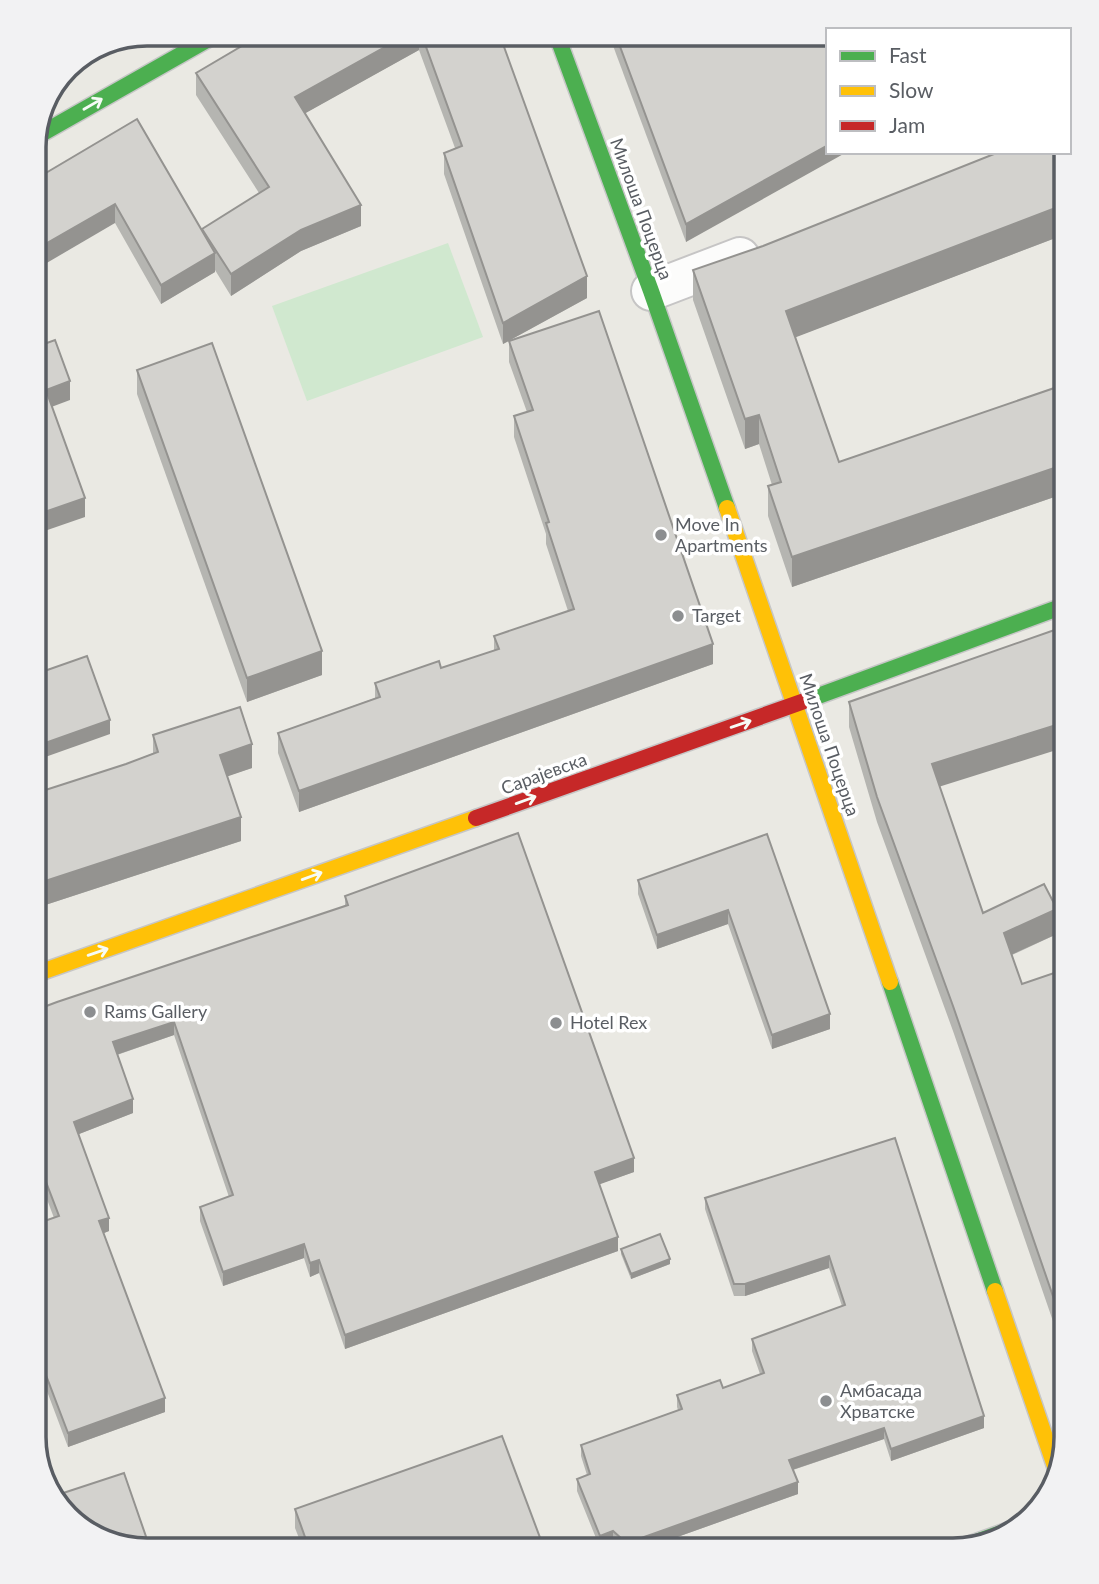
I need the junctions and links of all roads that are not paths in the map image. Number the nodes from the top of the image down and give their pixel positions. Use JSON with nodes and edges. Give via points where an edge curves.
{"nodes":[{"id":1,"x":198,"y":45,"type":"edge"},
{"id":2,"x":561,"y":46,"type":"edge"},
{"id":3,"x":47,"y":130,"type":"edge"},
{"id":4,"x":769,"y":246,"type":"edge"},
{"id":5,"x":651,"y":291,"type":"junction"},
{"id":6,"x":1054,"y":609,"type":"edge"},
{"id":7,"x":795,"y":705,"type":"junction"},
{"id":8,"x":45,"y":971,"type":"edge"},
{"id":9,"x":1052,"y":1457,"type":"edge"}],
"edges":[{"from":3,"to":1,"type":"street","one_way":true},
{"from":2,"to":5,"type":"street","name":"Милоша Поцерца"},
{"from":4,"to":5,"type":"street"},
{"from":5,"to":7,"type":"street","name":"Милоша Поцерца"},
{"from":6,"to":7,"type":"street","name":"Сарајевска"},
{"from":8,"to":7,"type":"street","name":"Сарајевска","one_way":true},
{"from":7,"to":9,"type":"street","name":"Милоша Поцерца"}]}
